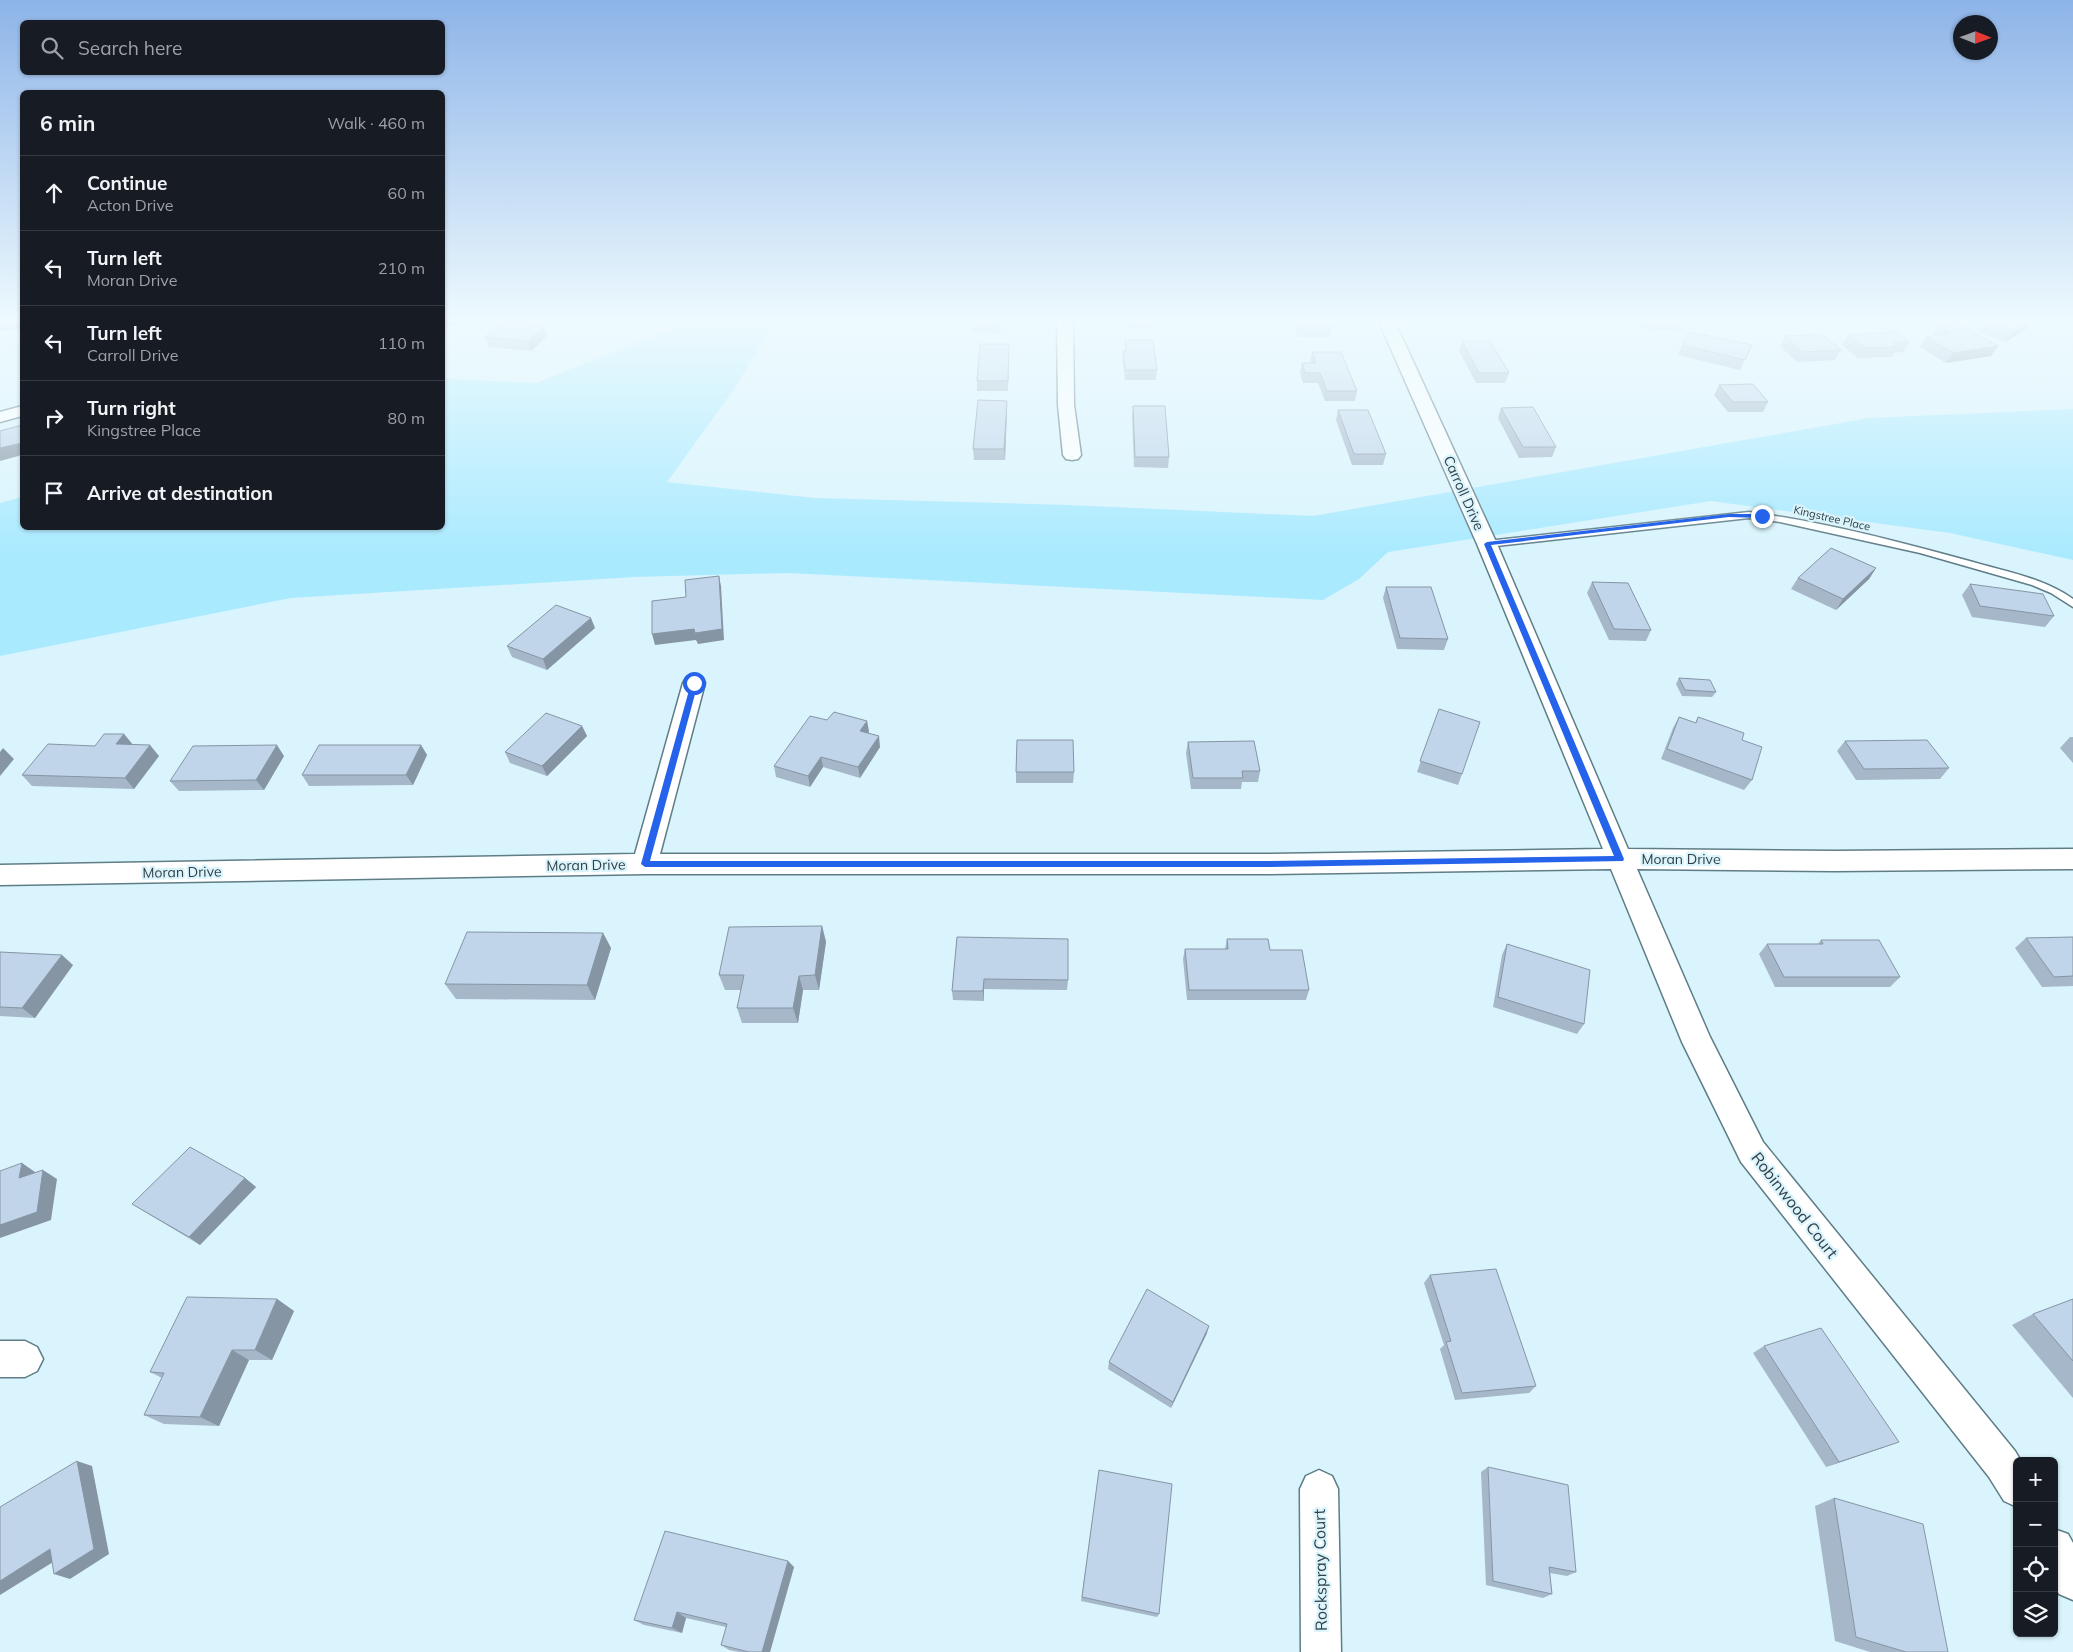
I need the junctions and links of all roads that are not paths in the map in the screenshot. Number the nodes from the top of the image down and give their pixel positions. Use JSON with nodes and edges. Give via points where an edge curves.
{"nodes":[{"id":1,"x":1066,"y":399,"type":"edge"},
{"id":2,"x":1422,"y":399,"type":"edge"},
{"id":3,"x":20,"y":412,"type":"edge"},
{"id":4,"x":0,"y":417,"type":"edge"},
{"id":5,"x":1072,"y":455,"type":"dead end"},
{"id":6,"x":1487,"y":544,"type":"junction"},
{"id":7,"x":2073,"y":604,"type":"edge"},
{"id":8,"x":694,"y":683,"type":"dead end"},
{"id":9,"x":1620,"y":859,"type":"junction"},
{"id":10,"x":2073,"y":859,"type":"edge"},
{"id":11,"x":645,"y":864,"type":"junction"},
{"id":12,"x":0,"y":875,"type":"edge"},
{"id":13,"x":2013,"y":1482,"type":"edge"},
{"id":14,"x":1319,"y":1489,"type":"dead end"},
{"id":15,"x":2058,"y":1555,"type":"edge"},
{"id":16,"x":2073,"y":1580,"type":"edge"},
{"id":17,"x":1321,"y":1652,"type":"edge"}],
"edges":[{"from":1,"to":5,"type":"street"},
{"from":2,"to":6,"type":"street","name":"Carroll Drive"},
{"from":3,"to":4,"type":"street"},
{"from":6,"to":7,"type":"lane","name":"Kingstree Place","via":[[1749,515],[1780,519],[1941,557],[2036,583]]},
{"from":6,"to":9,"type":"street","name":"Carroll Drive"},
{"from":8,"to":11,"type":"street"},
{"from":9,"to":10,"type":"street","name":"Moran Drive"},
{"from":9,"to":11,"type":"street","name":"Moran Drive","via":[[1266,864]]},
{"from":9,"to":13,"type":"street","name":"Robinwood Court","via":[[1697,1042],[1752,1152]]},
{"from":11,"to":12,"type":"street","name":"Moran Drive"},
{"from":14,"to":17,"type":"street","name":"Rockspray Court"},
{"from":15,"to":16,"type":"street"}]}
